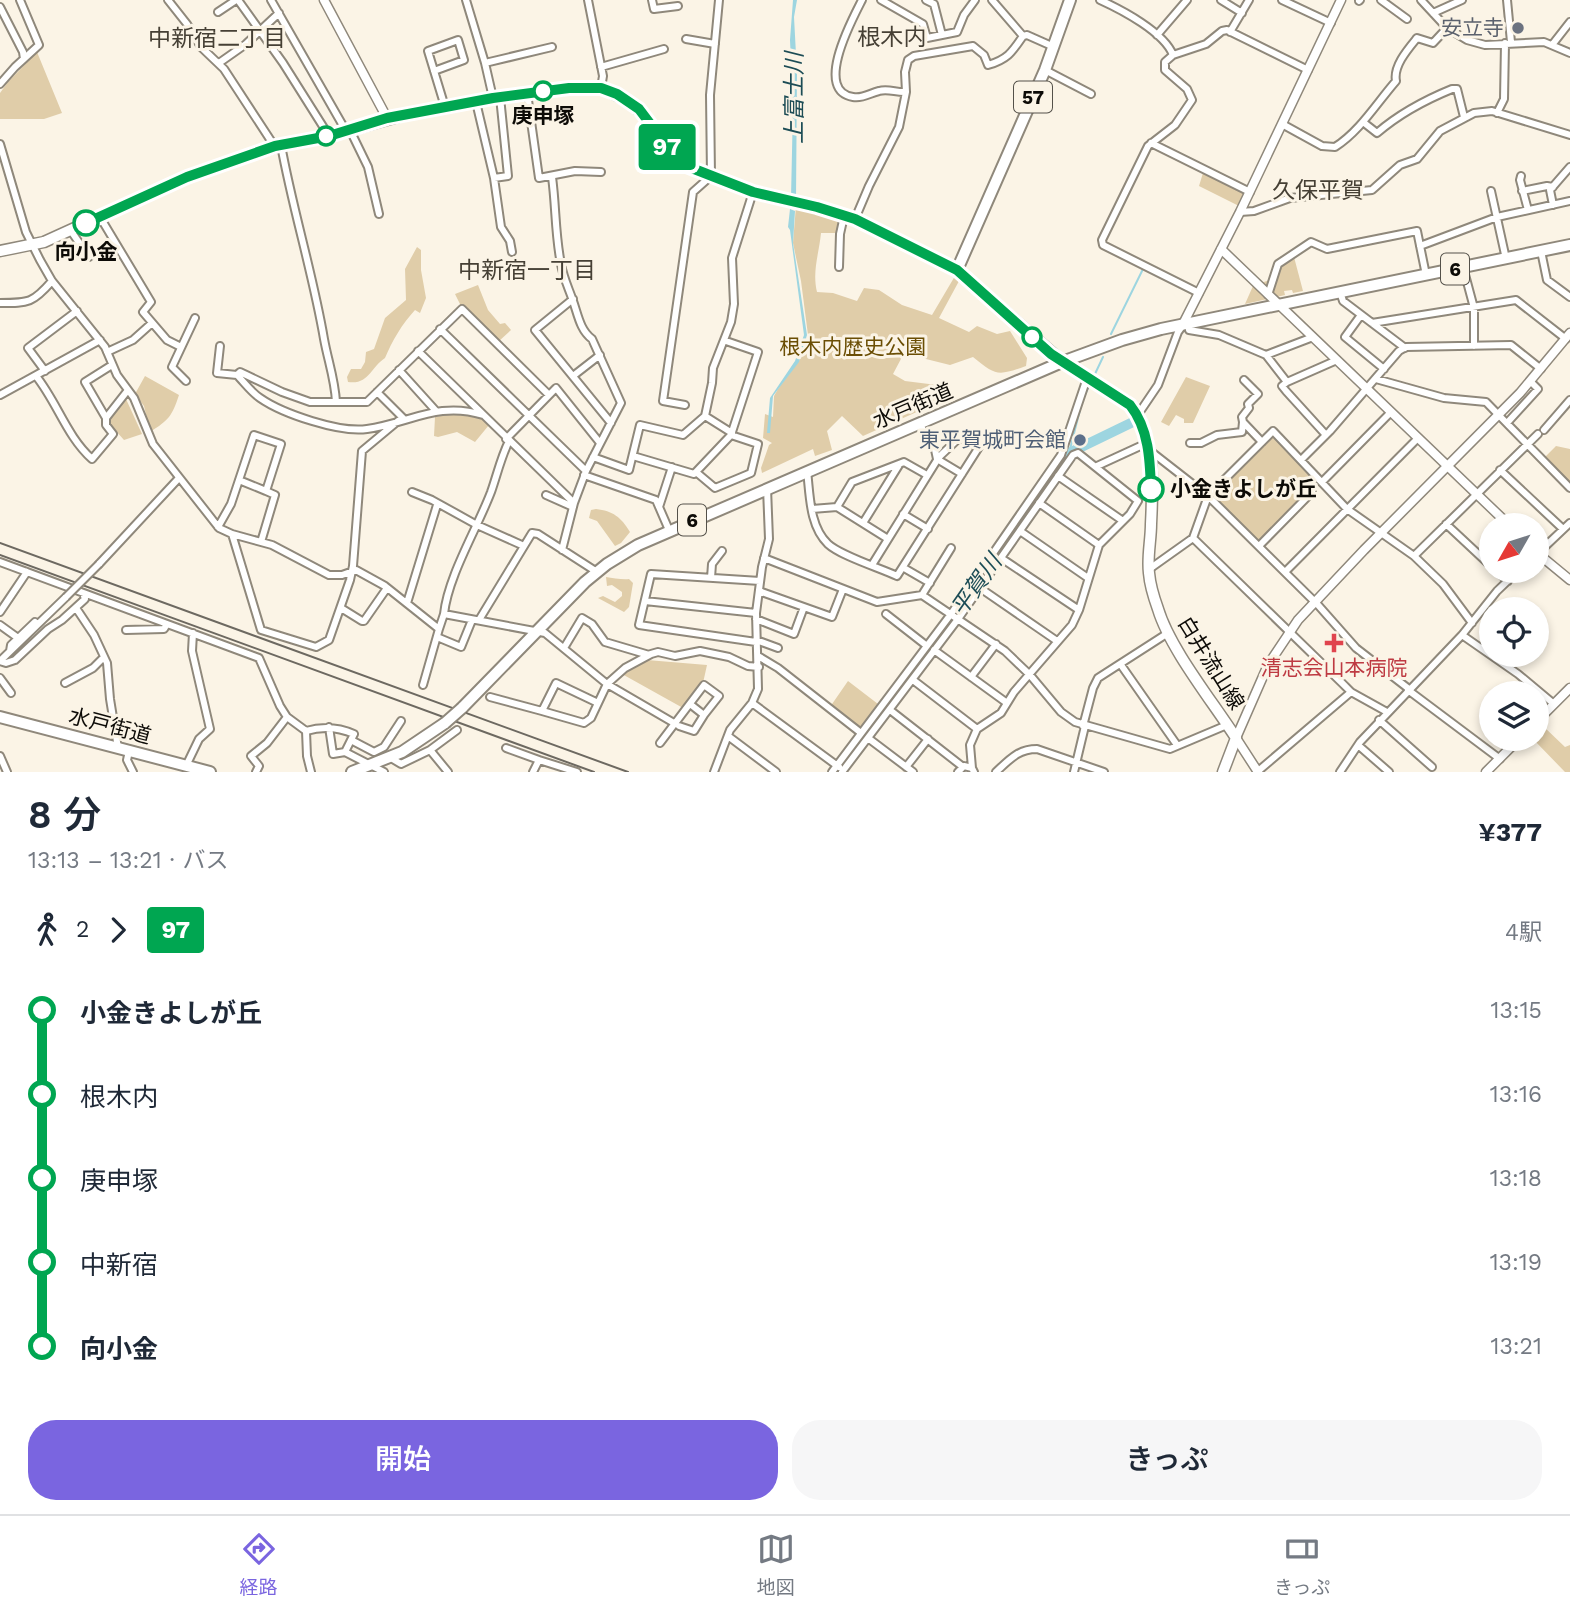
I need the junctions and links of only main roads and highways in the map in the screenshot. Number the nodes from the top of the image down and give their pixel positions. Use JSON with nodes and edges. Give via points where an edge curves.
{"nodes":[{"id":1,"x":1070,"y":0,"type":"edge"},
{"id":2,"x":1570,"y":245,"type":"edge"},
{"id":3,"x":0,"y":251,"type":"edge"},
{"id":4,"x":957,"y":270,"type":"junction"},
{"id":5,"x":1062,"y":362,"type":"junction"},
{"id":6,"x":0,"y":717,"type":"edge"},
{"id":7,"x":210,"y":772,"type":"edge"},
{"id":8,"x":352,"y":772,"type":"edge"},
{"id":9,"x":1223,"y":772,"type":"edge"}],
"edges":[{"from":1,"to":4,"type":"main road","number":"57","via":[[1045,70]]},
{"from":2,"to":5,"type":"main road","name":"水戸街道","number":"6","via":[[1186,324]]},
{"from":3,"to":4,"type":"main road","via":[[32,246],[187,177],[278,146],[496,97],[601,88],[630,102],[680,161],[753,192],[855,219]]},
{"from":4,"to":5,"type":"main road"},
{"from":5,"to":8,"type":"main road","name":"水戸街道","number":"6","bridge":true,"via":[[629,550],[597,572],[445,723],[391,758]]},
{"from":5,"to":9,"type":"main road","name":"白井流山線","via":[[1126,401],[1138,416],[1148,446],[1152,500],[1148,570],[1168,634],[1236,738]]},
{"from":6,"to":7,"type":"main road","name":"水戸街道"}]}
